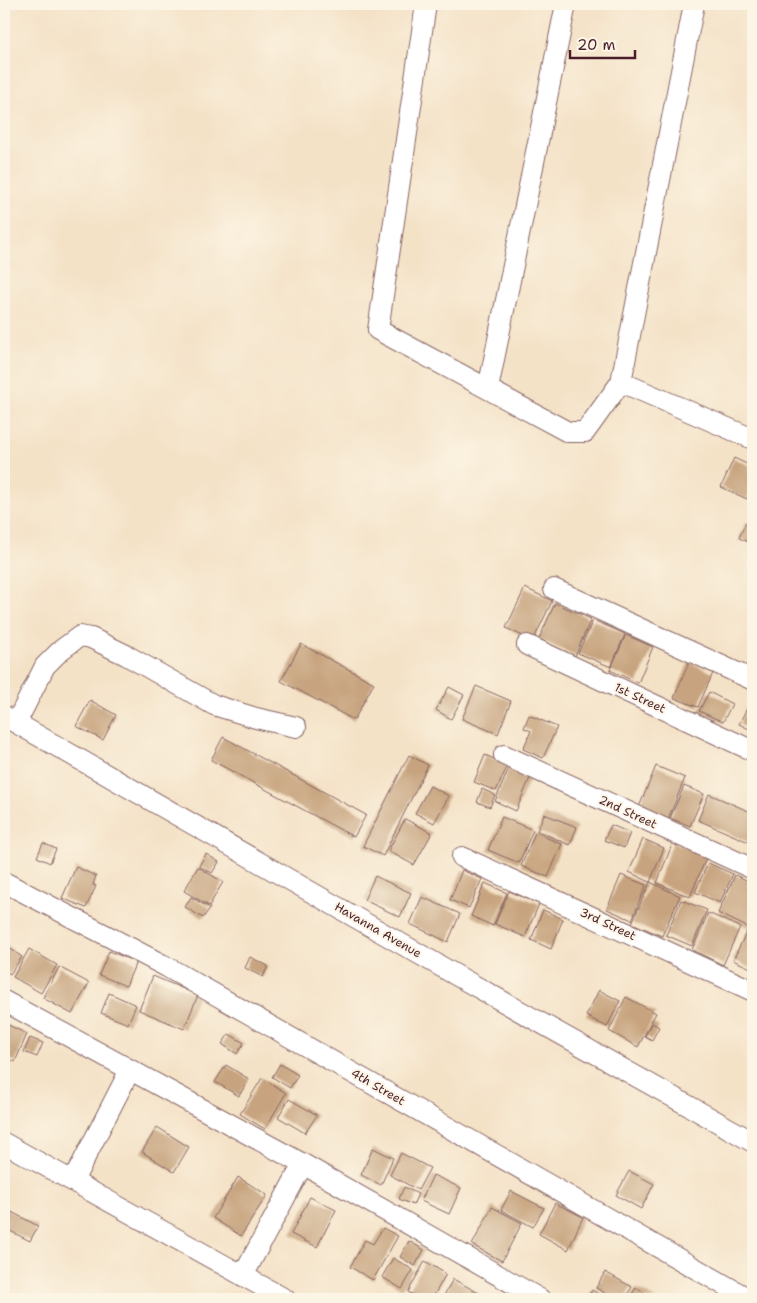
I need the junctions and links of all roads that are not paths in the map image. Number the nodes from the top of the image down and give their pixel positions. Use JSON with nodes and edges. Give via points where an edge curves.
{"nodes":[{"id":1,"x":426,"y":4,"type":"edge"},
{"id":2,"x":566,"y":4,"type":"edge"},
{"id":3,"x":694,"y":4,"type":"edge"},
{"id":4,"x":621,"y":382,"type":"junction"},
{"id":5,"x":488,"y":389,"type":"junction"},
{"id":6,"x":753,"y":439,"type":"edge"},
{"id":7,"x":554,"y":589,"type":"dead end"},
{"id":8,"x":527,"y":645,"type":"dead end"},
{"id":9,"x":753,"y":680,"type":"edge"},
{"id":10,"x":10,"y":719,"type":"edge"},
{"id":11,"x":296,"y":727,"type":"dead end"},
{"id":12,"x":753,"y":751,"type":"edge"},
{"id":13,"x":504,"y":755,"type":"dead end"},
{"id":14,"x":462,"y":856,"type":"dead end"},
{"id":15,"x":753,"y":870,"type":"edge"},
{"id":16,"x":4,"y":882,"type":"edge"},
{"id":17,"x":753,"y":991,"type":"edge"},
{"id":18,"x":4,"y":1001,"type":"edge"},
{"id":19,"x":130,"y":1070,"type":"junction"},
{"id":20,"x":753,"y":1142,"type":"edge"},
{"id":21,"x":4,"y":1143,"type":"edge"},
{"id":22,"x":303,"y":1164,"type":"junction"},
{"id":23,"x":72,"y":1181,"type":"junction"},
{"id":24,"x":243,"y":1276,"type":"junction"},
{"id":25,"x":285,"y":1299,"type":"edge"},
{"id":26,"x":540,"y":1299,"type":"edge"},
{"id":27,"x":749,"y":1299,"type":"edge"}],
"edges":[{"from":1,"to":5,"type":"street","via":[[378,330]]},
{"from":2,"to":5,"type":"street"},
{"from":3,"to":4,"type":"street"},
{"from":4,"to":5,"type":"street","via":[[585,432],[568,432]]},
{"from":4,"to":6,"type":"street"},
{"from":7,"to":9,"type":"street"},
{"from":8,"to":12,"type":"street","name":"1st Street"},
{"from":10,"to":11,"type":"street","via":[[45,666],[80,636],[126,655],[214,706]]},
{"from":10,"to":20,"type":"street","name":"Havanna Avenue"},
{"from":13,"to":15,"type":"street","name":"2nd Street"},
{"from":14,"to":17,"type":"street","name":"3rd Street"},
{"from":16,"to":27,"type":"street","name":"4th Street","via":[[167,967]]},
{"from":18,"to":19,"type":"street"},
{"from":19,"to":22,"type":"street"},
{"from":19,"to":23,"type":"street"},
{"from":21,"to":23,"type":"street"},
{"from":22,"to":24,"type":"street"},
{"from":22,"to":26,"type":"street"},
{"from":23,"to":24,"type":"street"},
{"from":24,"to":25,"type":"street"}]}
